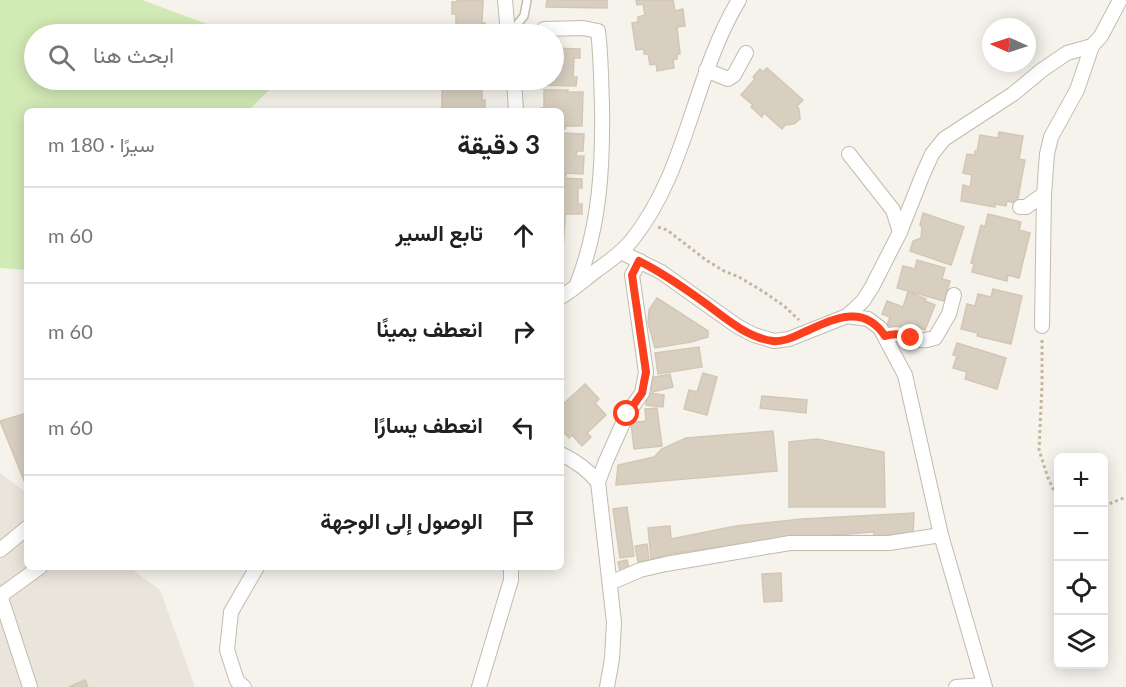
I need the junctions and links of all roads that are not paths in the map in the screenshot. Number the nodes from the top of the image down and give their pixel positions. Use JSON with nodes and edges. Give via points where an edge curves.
{"nodes":[{"id":1,"x":505,"y":0,"type":"edge"},
{"id":2,"x":526,"y":0,"type":"edge"},
{"id":3,"x":739,"y":0,"type":"edge"},
{"id":4,"x":1120,"y":0,"type":"edge"},
{"id":5,"x":507,"y":24,"type":"edge"},
{"id":6,"x":517,"y":24,"type":"edge"},
{"id":7,"x":564,"y":28,"type":"edge"},
{"id":8,"x":1092,"y":46,"type":"junction"},
{"id":9,"x":746,"y":53,"type":"dead end"},
{"id":10,"x":706,"y":70,"type":"junction"},
{"id":11,"x":515,"y":90,"type":"edge"},
{"id":12,"x":516,"y":108,"type":"edge"},
{"id":13,"x":849,"y":154,"type":"dead end"},
{"id":14,"x":1044,"y":194,"type":"junction"},
{"id":15,"x":1020,"y":207,"type":"dead end"},
{"id":16,"x":900,"y":232,"type":"junction"},
{"id":17,"x":621,"y":252,"type":"junction"},
{"id":18,"x":639,"y":261,"type":"junction"},
{"id":19,"x":576,"y":286,"type":"junction"},
{"id":20,"x":564,"y":295,"type":"edge"},
{"id":21,"x":954,"y":295,"type":"dead end"},
{"id":22,"x":847,"y":316,"type":"junction"},
{"id":23,"x":1042,"y":326,"type":"road end"},
{"id":24,"x":885,"y":336,"type":"junction"},
{"id":25,"x":564,"y":455,"type":"edge"},
{"id":26,"x":598,"y":482,"type":"junction"},
{"id":27,"x":24,"y":530,"type":"edge"},
{"id":28,"x":941,"y":535,"type":"junction"},
{"id":29,"x":0,"y":550,"type":"edge"},
{"id":30,"x":36,"y":570,"type":"edge"},
{"id":31,"x":255,"y":570,"type":"edge"},
{"id":32,"x":511,"y":570,"type":"edge"},
{"id":33,"x":610,"y":583,"type":"junction"},
{"id":34,"x":0,"y":596,"type":"edge"},
{"id":35,"x":984,"y":686,"type":"edge"},
{"id":36,"x":30,"y":687,"type":"edge"},
{"id":37,"x":244,"y":687,"type":"edge"},
{"id":38,"x":479,"y":687,"type":"edge"},
{"id":39,"x":608,"y":687,"type":"edge"},
{"id":40,"x":956,"y":687,"type":"edge"}],
"edges":[{"from":1,"to":5,"type":"street"},
{"from":2,"to":6,"type":"lane","via":[[524,16]]},
{"from":3,"to":10,"type":"street"},
{"from":4,"to":8,"type":"street"},
{"from":7,"to":19,"type":"street","via":[[598,31],[601,55],[600,188],[586,262]]},
{"from":8,"to":14,"type":"street","via":[[1077,90],[1051,136]]},
{"from":8,"to":16,"type":"street","via":[[1067,53],[944,140],[932,154]]},
{"from":9,"to":10,"type":"street","via":[[728,79]]},
{"from":10,"to":17,"type":"street","via":[[668,181],[644,223]]},
{"from":11,"to":12,"type":"street"},
{"from":13,"to":16,"type":"street","via":[[892,210]]},
{"from":14,"to":15,"type":"street"},
{"from":14,"to":23,"type":"street"},
{"from":16,"to":22,"type":"street","via":[[872,287]]},
{"from":17,"to":18,"type":"street"},
{"from":17,"to":19,"type":"street"},
{"from":18,"to":22,"type":"street","via":[[737,326],[774,341]]},
{"from":18,"to":26,"type":"street","via":[[632,275],[646,372],[642,393],[627,414]]},
{"from":19,"to":20,"type":"street"},
{"from":21,"to":24,"type":"street","via":[[949,314],[935,338],[922,341],[900,334]]},
{"from":22,"to":24,"type":"street","via":[[868,319]]},
{"from":24,"to":28,"type":"street","via":[[905,375]]},
{"from":25,"to":26,"type":"street","via":[[578,462]]},
{"from":26,"to":33,"type":"street"},
{"from":27,"to":29,"type":"street"},
{"from":28,"to":33,"type":"street","via":[[889,543],[790,543],[666,564]]},
{"from":28,"to":35,"type":"street"},
{"from":30,"to":34,"type":"street"},
{"from":31,"to":37,"type":"street","via":[[231,612],[227,650],[237,681]]},
{"from":32,"to":38,"type":"street"},
{"from":33,"to":39,"type":"street","via":[[614,622]]},
{"from":34,"to":36,"type":"street"},
{"from":35,"to":40,"type":"street"}]}
